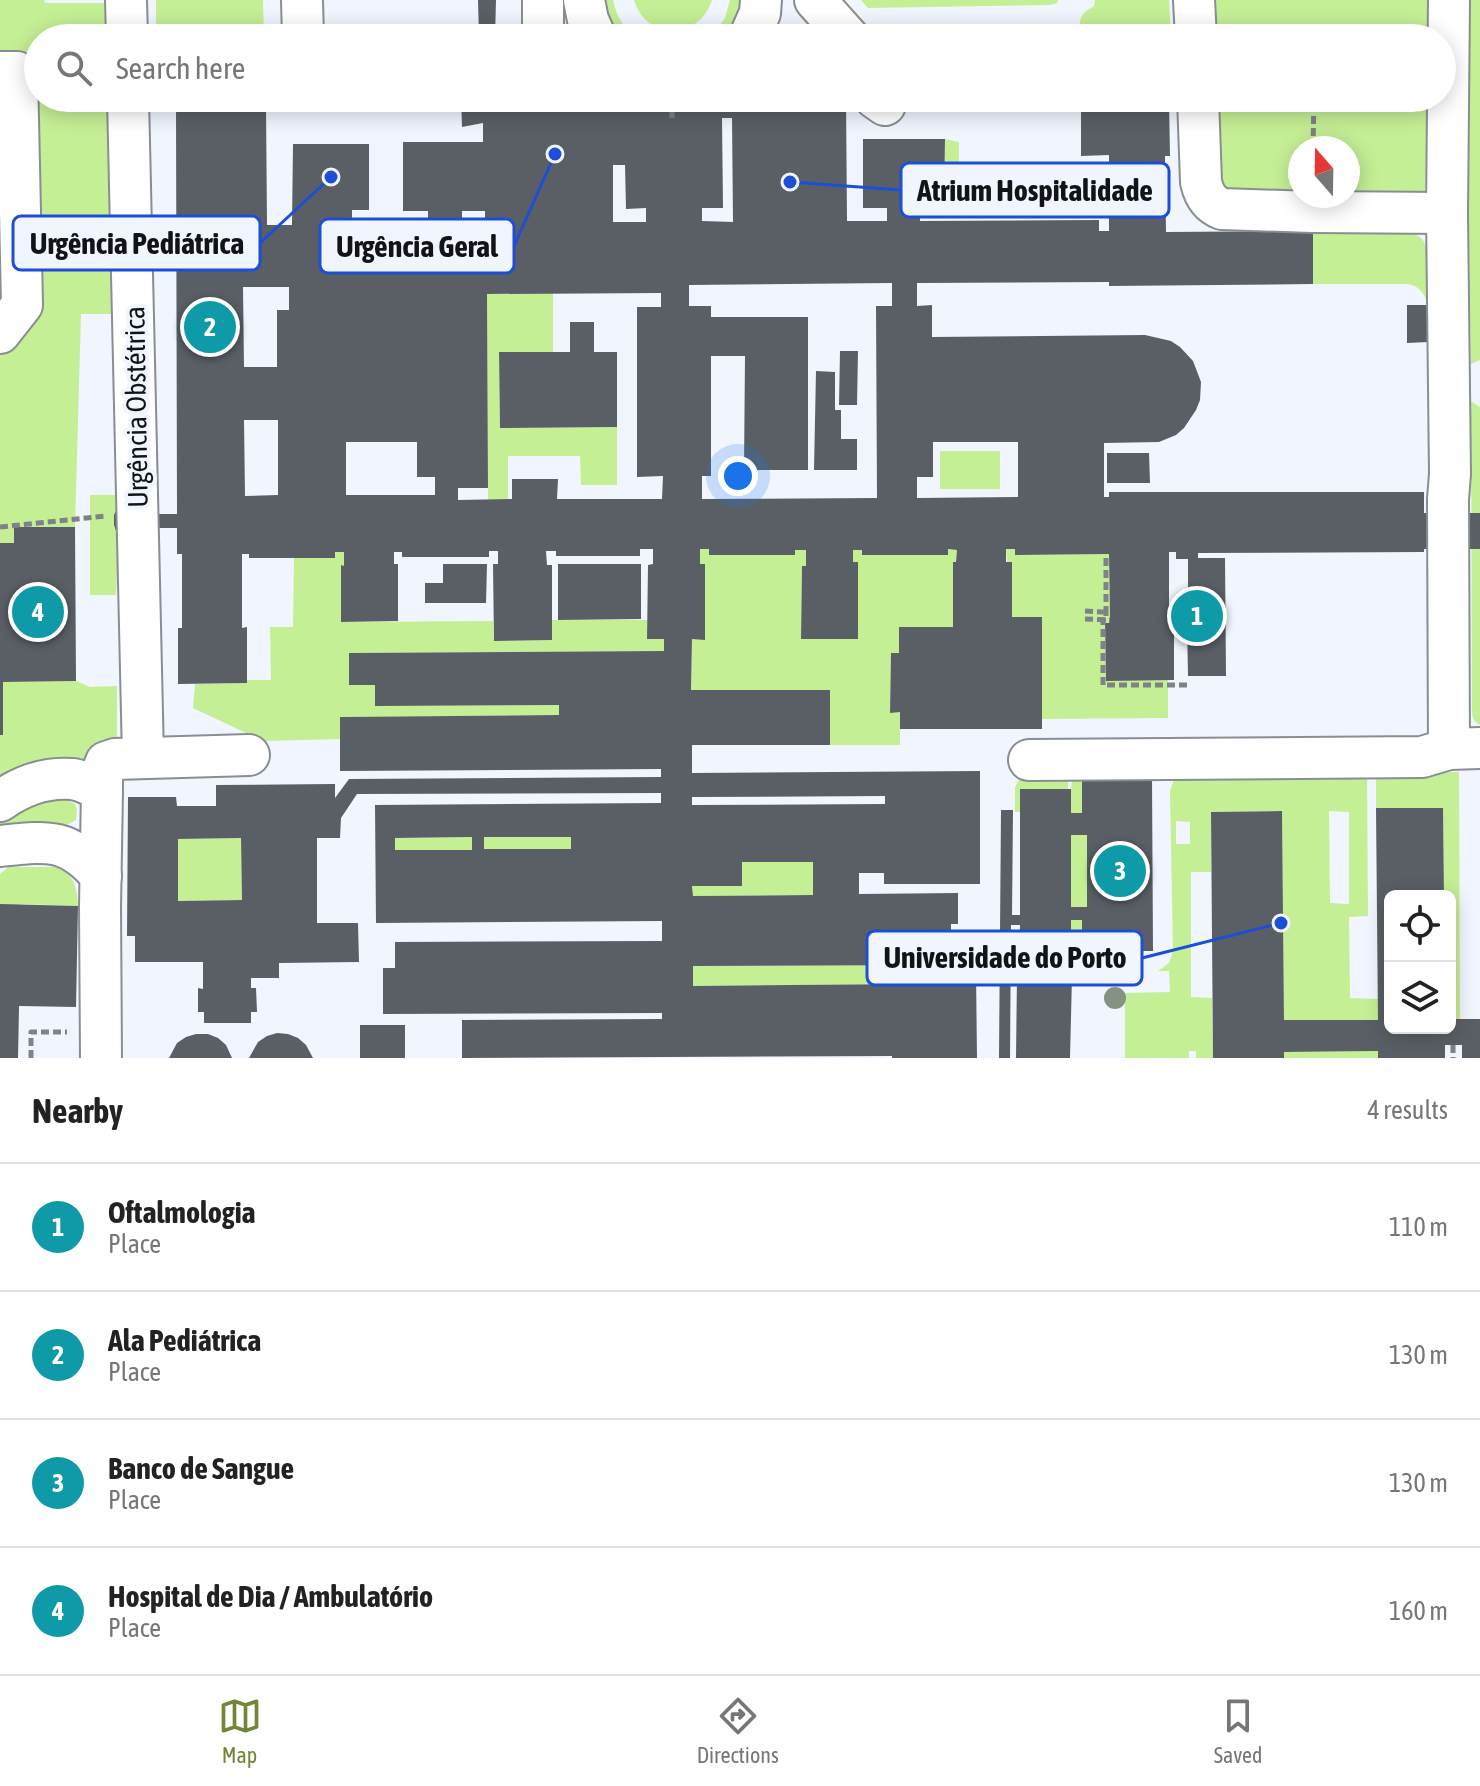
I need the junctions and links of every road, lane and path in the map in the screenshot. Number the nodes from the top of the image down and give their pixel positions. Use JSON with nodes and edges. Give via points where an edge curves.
{"nodes":[{"id":1,"x":126,"y":0,"type":"edge"},
{"id":2,"x":302,"y":0,"type":"edge"},
{"id":3,"x":584,"y":0,"type":"edge"},
{"id":4,"x":761,"y":0,"type":"edge"},
{"id":5,"x":815,"y":0,"type":"edge"},
{"id":6,"x":839,"y":0,"type":"edge"},
{"id":7,"x":1194,"y":0,"type":"edge"},
{"id":8,"x":1449,"y":0,"type":"edge"},
{"id":9,"x":127,"y":24,"type":"edge"},
{"id":10,"x":303,"y":24,"type":"edge"},
{"id":11,"x":590,"y":24,"type":"edge"},
{"id":12,"x":755,"y":24,"type":"edge"},
{"id":13,"x":836,"y":24,"type":"edge"},
{"id":14,"x":858,"y":24,"type":"edge"},
{"id":15,"x":1195,"y":24,"type":"edge"},
{"id":16,"x":1449,"y":24,"type":"edge"},
{"id":17,"x":0,"y":72,"type":"edge"},
{"id":18,"x":128,"y":112,"type":"edge"},
{"id":19,"x":672,"y":112,"type":"edge"},
{"id":20,"x":1198,"y":112,"type":"edge"},
{"id":21,"x":1314,"y":112,"type":"edge"},
{"id":22,"x":1448,"y":112,"type":"edge"},
{"id":23,"x":672,"y":118,"type":"dead end"},
{"id":24,"x":1313,"y":136,"type":"edge"},
{"id":25,"x":1447,"y":213,"type":"junction"},
{"id":26,"x":0,"y":333,"type":"edge"},
{"id":27,"x":114,"y":515,"type":"dead end"},
{"id":28,"x":0,"y":527,"type":"edge"},
{"id":29,"x":1106,"y":558,"type":"dead end"},
{"id":30,"x":1106,"y":612,"type":"junction"},
{"id":31,"x":1104,"y":620,"type":"junction"},
{"id":32,"x":1187,"y":685,"type":"dead end"},
{"id":33,"x":1464,"y":748,"type":"edge"},
{"id":34,"x":249,"y":755,"type":"dead end"},
{"id":35,"x":143,"y":758,"type":"junction"},
{"id":36,"x":1029,"y":760,"type":"dead end"},
{"id":37,"x":102,"y":790,"type":"junction"},
{"id":38,"x":0,"y":801,"type":"edge"},
{"id":39,"x":0,"y":846,"type":"edge"},
{"id":40,"x":100,"y":892,"type":"junction"},
{"id":41,"x":88,"y":1045,"type":"edge"},
{"id":42,"x":1453,"y":1045,"type":"dead end"},
{"id":43,"x":31,"y":1058,"type":"edge"},
{"id":44,"x":1453,"y":1058,"type":"edge"}],
"edges":[{"from":1,"to":9,"type":"lane"},
{"from":2,"to":10,"type":"lane"},
{"from":3,"to":11,"type":"lane"},
{"from":4,"to":12,"type":"lane"},
{"from":5,"to":13,"type":"lane"},
{"from":6,"to":14,"type":"lane"},
{"from":7,"to":15,"type":"lane"},
{"from":8,"to":16,"type":"lane"},
{"from":17,"to":26,"type":"lane","via":[[17,72],[22,305]]},
{"from":18,"to":35,"type":"lane","name":"Urgência Obstétrica"},
{"from":19,"to":23,"type":"path"},
{"from":20,"to":25,"type":"lane","via":[[1201,182],[1214,206]]},
{"from":21,"to":24,"type":"path"},
{"from":22,"to":25,"type":"lane"},
{"from":25,"to":33,"type":"lane","via":[[1448,499]]},
{"from":27,"to":28,"type":"path"},
{"from":29,"to":30,"type":"path"},
{"from":30,"to":31,"type":"path"},
{"from":30,"to":31,"type":"path","via":[[1085,611],[1085,619]]},
{"from":31,"to":32,"type":"path","via":[[1103,685]]},
{"from":33,"to":36,"type":"lane","via":[[1422,757]]},
{"from":34,"to":35,"type":"lane"},
{"from":35,"to":37,"type":"lane","via":[[106,762]]},
{"from":37,"to":38,"type":"lane","via":[[74,779],[45,780]]},
{"from":37,"to":40,"type":"lane"},
{"from":39,"to":40,"type":"lane","via":[[38,842],[74,850],[87,860]]},
{"from":40,"to":41,"type":"lane"},
{"from":41,"to":43,"type":"path","via":[[31,1032]]},
{"from":42,"to":44,"type":"path"}]}
